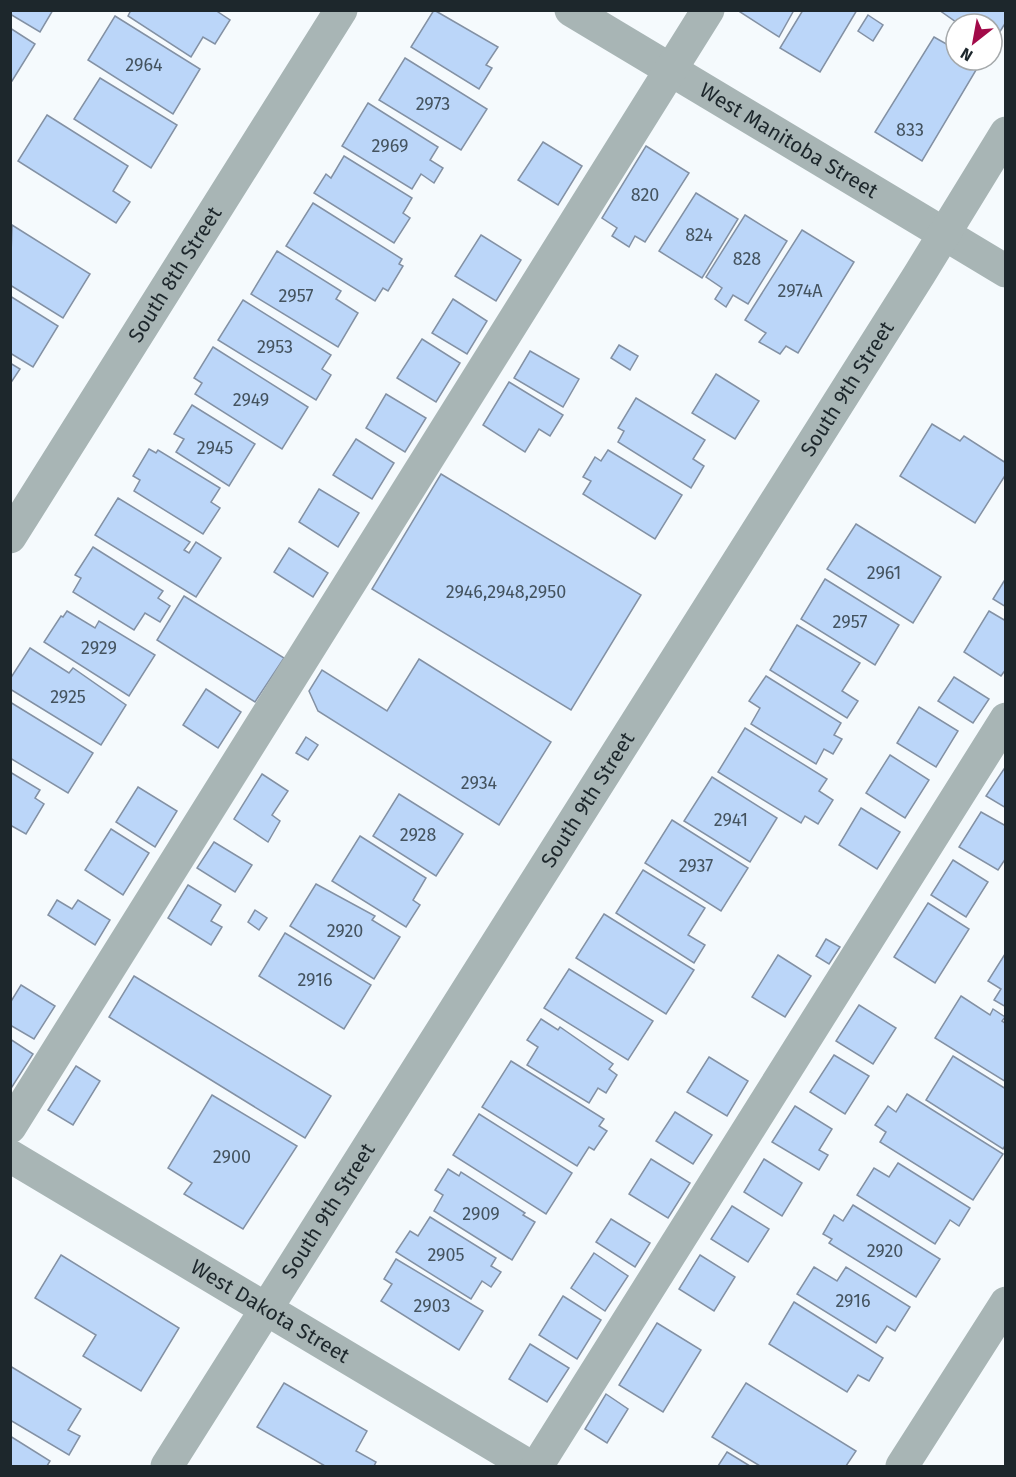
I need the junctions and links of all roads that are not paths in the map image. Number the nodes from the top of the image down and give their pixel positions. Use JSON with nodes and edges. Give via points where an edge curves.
{"nodes":[{"id":1,"x":341,"y":10,"type":"edge"},
{"id":2,"x":571,"y":10,"type":"edge"},
{"id":3,"x":708,"y":10,"type":"edge"},
{"id":4,"x":670,"y":70,"type":"junction"},
{"id":5,"x":1005,"y":133,"type":"edge"},
{"id":6,"x":943,"y":235,"type":"junction"},
{"id":7,"x":1005,"y":271,"type":"edge"},
{"id":8,"x":10,"y":537,"type":"edge"},
{"id":9,"x":1005,"y":719,"type":"edge"},
{"id":10,"x":10,"y":1127,"type":"edge"},
{"id":11,"x":10,"y":1156,"type":"edge"},
{"id":12,"x":1005,"y":1303,"type":"edge"},
{"id":13,"x":265,"y":1309,"type":"junction"},
{"id":14,"x":167,"y":1467,"type":"edge"},
{"id":15,"x":528,"y":1467,"type":"edge"},
{"id":16,"x":537,"y":1467,"type":"edge"},
{"id":17,"x":902,"y":1467,"type":"edge"}],
"edges":[{"from":1,"to":8,"type":"street","name":"South 8th Street"},
{"from":2,"to":4,"type":"street","name":"West Manitoba Street"},
{"from":3,"to":4,"type":"street"},
{"from":4,"to":6,"type":"street","name":"West Manitoba Street"},
{"from":4,"to":10,"type":"street"},
{"from":5,"to":6,"type":"street","name":"South 9th Street"},
{"from":6,"to":7,"type":"street","name":"West Manitoba Street"},
{"from":6,"to":13,"type":"street","name":"South 9th Street"},
{"from":9,"to":16,"type":"street"},
{"from":11,"to":13,"type":"street","name":"West Dakota Street"},
{"from":12,"to":17,"type":"street"},
{"from":13,"to":14,"type":"street","name":"South 9th Street"},
{"from":13,"to":15,"type":"street","name":"West Dakota Street"}]}
